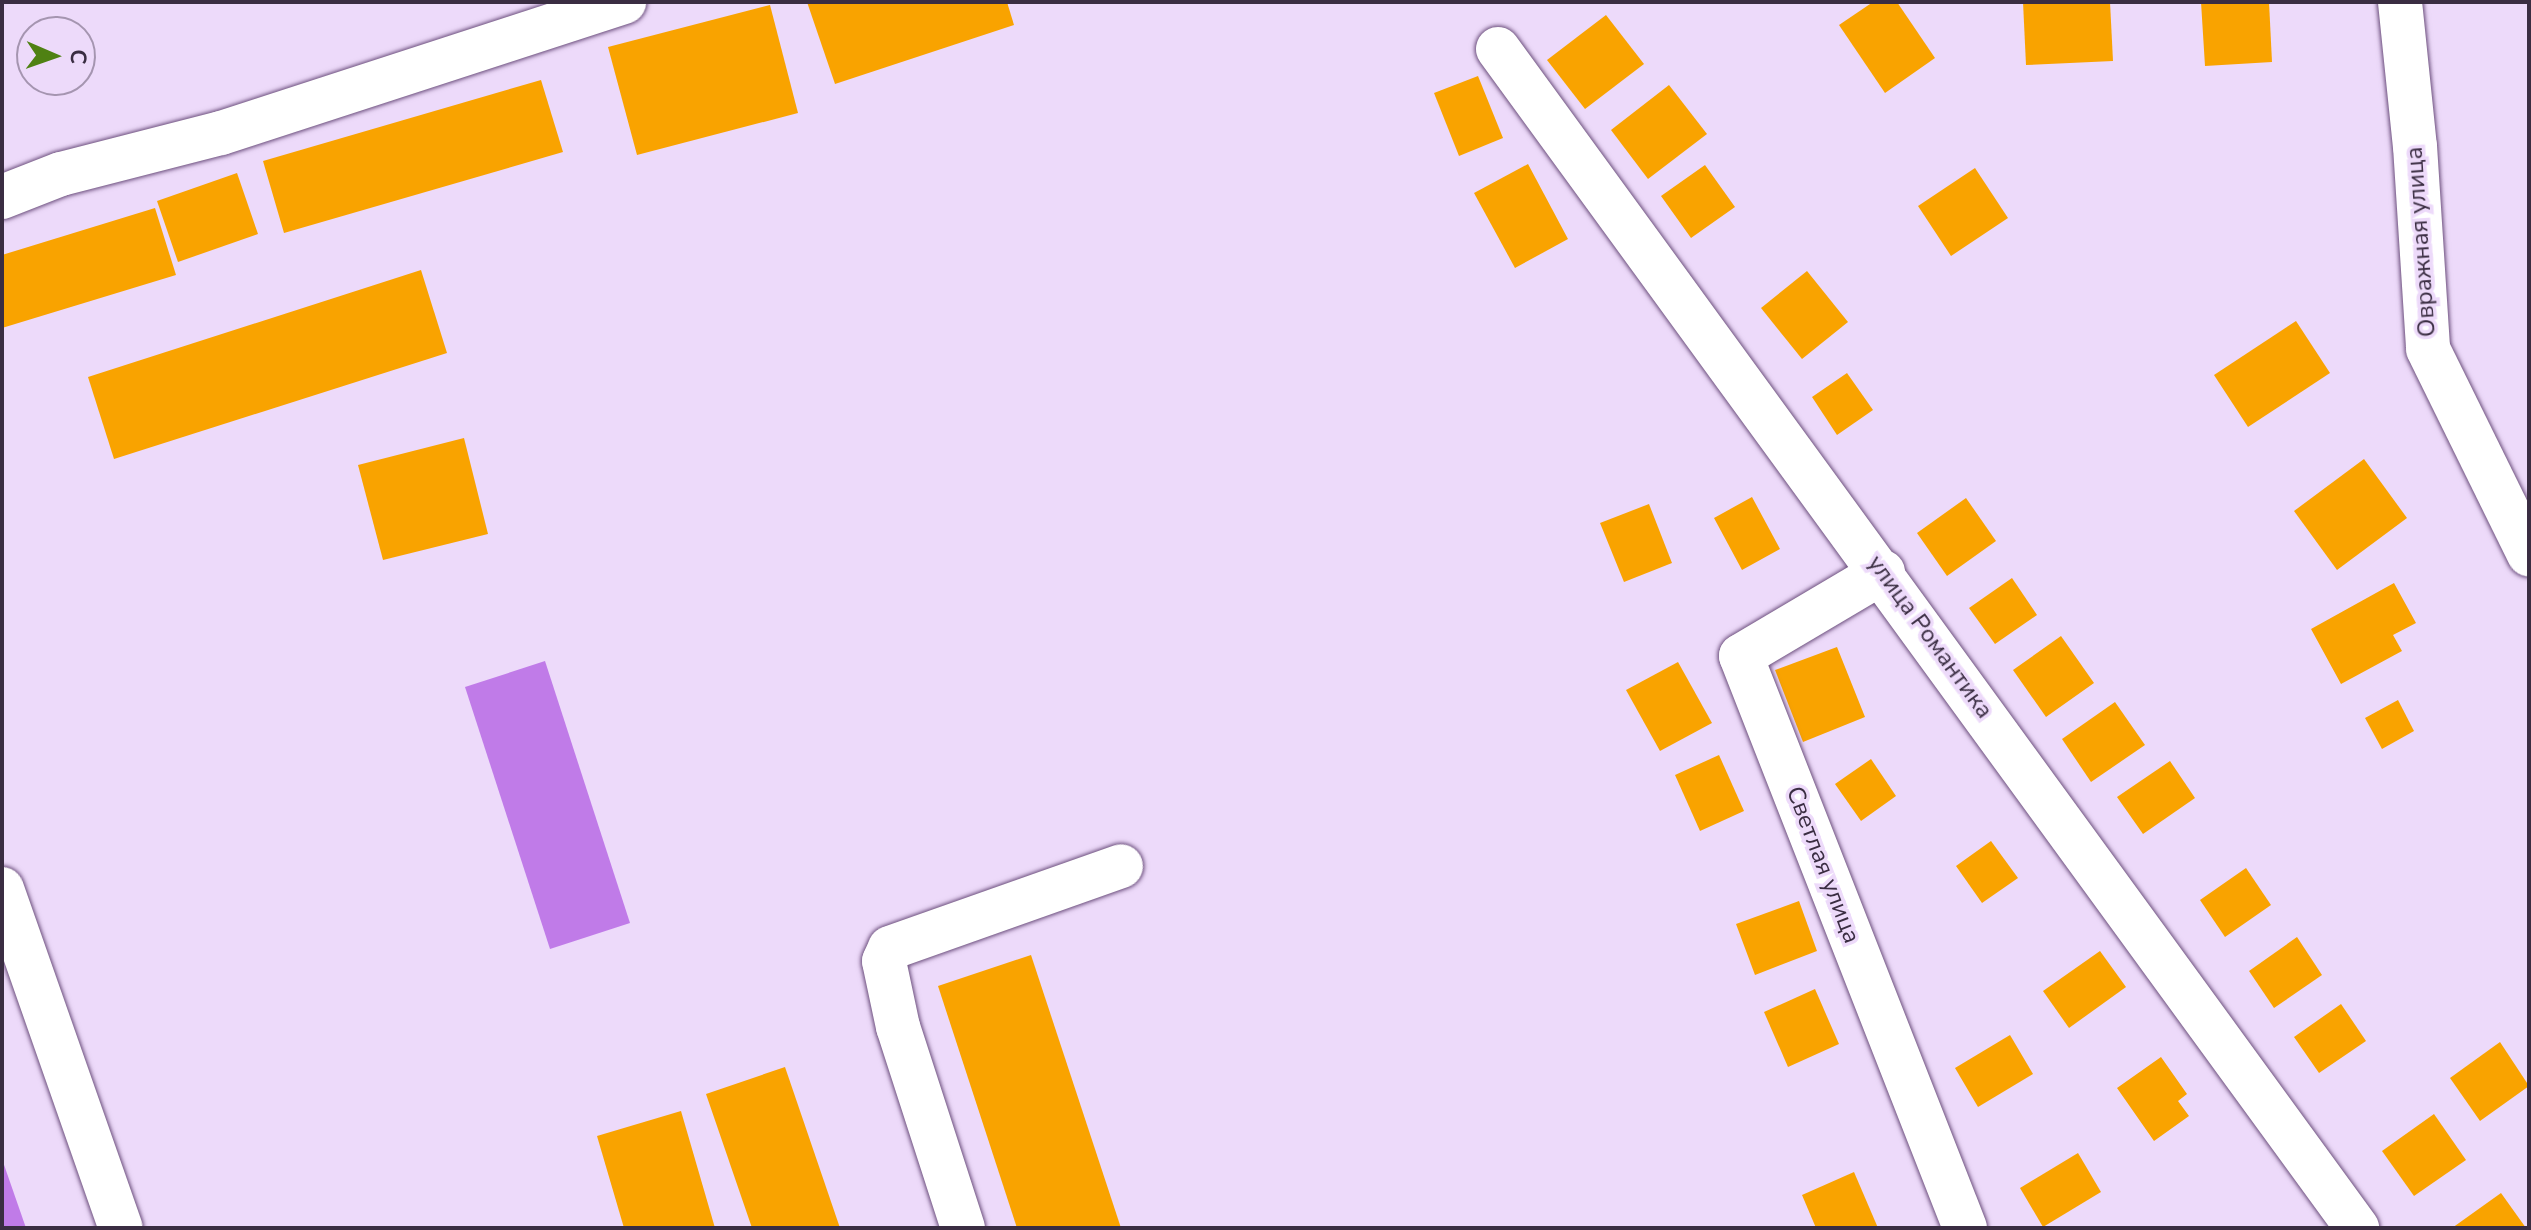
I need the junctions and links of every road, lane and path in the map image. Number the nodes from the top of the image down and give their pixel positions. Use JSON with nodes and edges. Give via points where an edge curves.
{"nodes":[{"id":1,"x":624,"y":2,"type":"edge"},
{"id":2,"x":2400,"y":2,"type":"edge"},
{"id":3,"x":1498,"y":49,"type":"dead end"},
{"id":4,"x":2,"y":197,"type":"edge"},
{"id":5,"x":2529,"y":554,"type":"edge"},
{"id":6,"x":1883,"y":572,"type":"junction"},
{"id":7,"x":1121,"y":866,"type":"dead end"},
{"id":8,"x":2,"y":889,"type":"edge"},
{"id":9,"x":121,"y":1228,"type":"edge"},
{"id":10,"x":963,"y":1228,"type":"edge"},
{"id":11,"x":1965,"y":1228,"type":"edge"},
{"id":12,"x":2357,"y":1228,"type":"edge"}],
"edges":[{"from":1,"to":4,"type":"street","via":[[221,133],[61,174]]},
{"from":2,"to":5,"type":"street","name":"Овражная улица","via":[[2428,349]]},
{"from":3,"to":6,"type":"street","name":"улица Романтика"},
{"from":6,"to":11,"type":"street","name":"Светлая улица","via":[[1741,656]]},
{"from":6,"to":12,"type":"street","name":"улица Романтика"},
{"from":7,"to":10,"type":"street","via":[[890,948],[884,961],[898,1027]]},
{"from":8,"to":9,"type":"street"}]}
